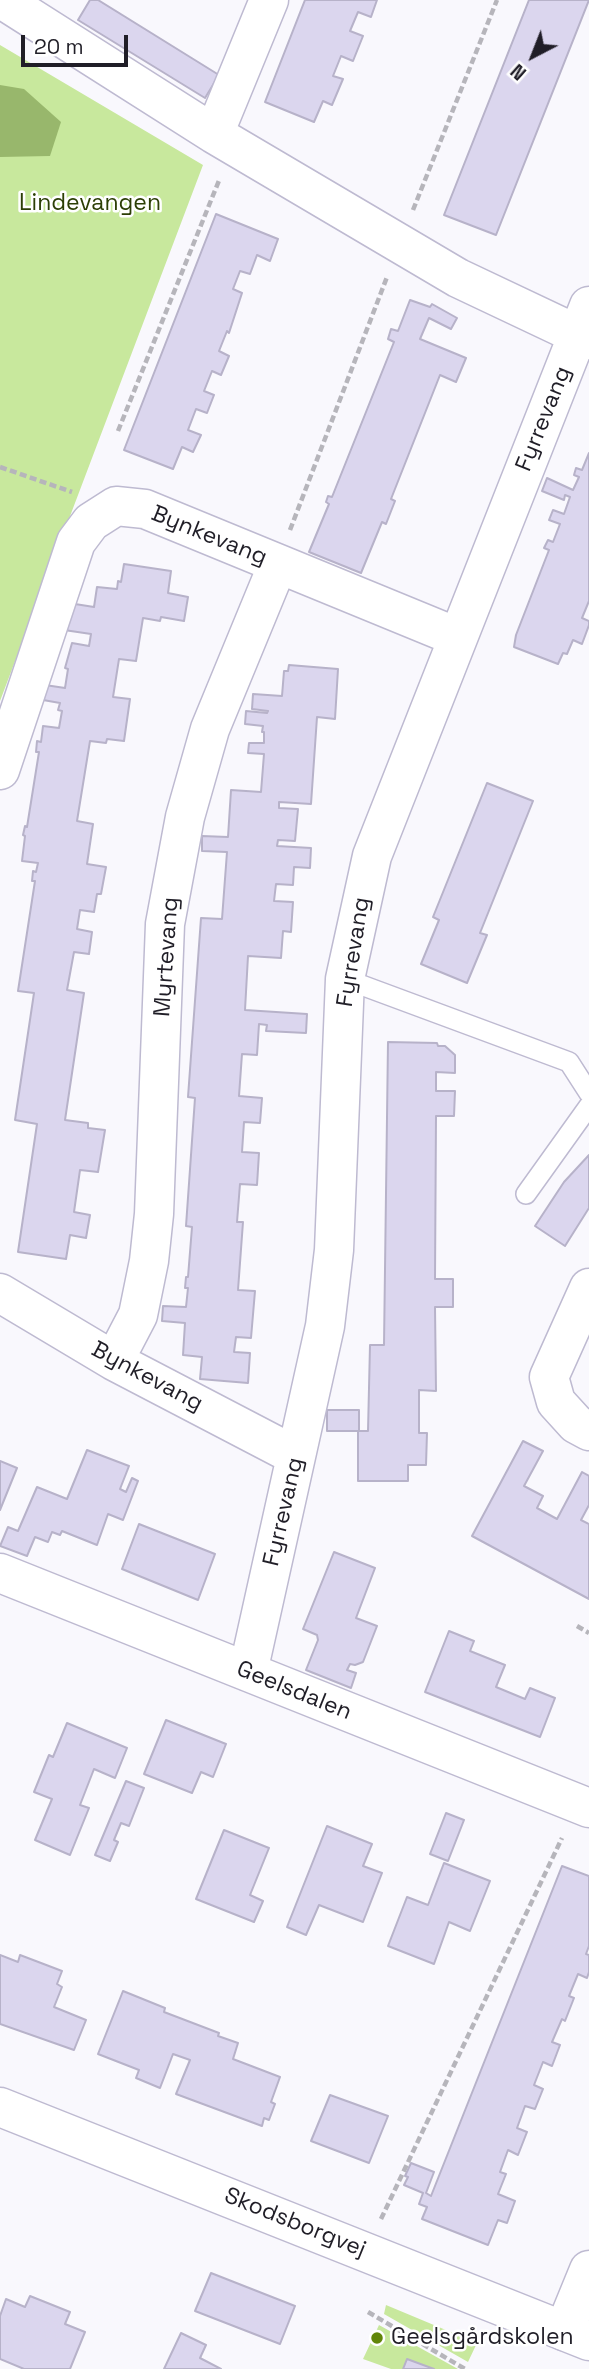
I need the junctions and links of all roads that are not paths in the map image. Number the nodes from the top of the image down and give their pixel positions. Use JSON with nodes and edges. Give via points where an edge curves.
{"nodes":[{"id":1,"x":2,"y":0,"type":"edge"},
{"id":2,"x":269,"y":0,"type":"edge"},
{"id":3,"x":224,"y":140,"type":"junction"},
{"id":4,"x":585,"y":327,"type":"edge"},
{"id":5,"x":278,"y":564,"type":"junction"},
{"id":6,"x":457,"y":637,"type":"junction"},
{"id":7,"x":0,"y":770,"type":"edge"},
{"id":8,"x":345,"y":979,"type":"junction"},
{"id":9,"x":589,"y":1093,"type":"edge"},
{"id":10,"x":589,"y":1106,"type":"edge"},
{"id":11,"x":526,"y":1194,"type":"dead end"},
{"id":12,"x":589,"y":1287,"type":"edge"},
{"id":13,"x":0,"y":1293,"type":"edge"},
{"id":14,"x":114,"y":1360,"type":"junction"},
{"id":15,"x":589,"y":1431,"type":"edge"},
{"id":16,"x":296,"y":1456,"type":"junction"},
{"id":17,"x":0,"y":1573,"type":"edge"},
{"id":18,"x":248,"y":1672,"type":"junction"},
{"id":19,"x":583,"y":1806,"type":"edge"},
{"id":20,"x":0,"y":2107,"type":"edge"},
{"id":21,"x":589,"y":2270,"type":"edge"},
{"id":22,"x":577,"y":2337,"type":"edge"}],
"edges":[{"from":1,"to":3,"type":"street"},
{"from":2,"to":3,"type":"street"},
{"from":3,"to":4,"type":"street","via":[[458,278]]},
{"from":4,"to":6,"type":"street","name":"Fyrrevang"},
{"from":5,"to":6,"type":"street","name":"Bynkevang"},
{"from":5,"to":7,"type":"street","name":"Bynkevang","via":[[145,509],[116,506],[91,522],[76,542]]},
{"from":5,"to":14,"type":"street","name":"Myrtevang","via":[[210,729],[185,817],[165,924],[149,1261],[138,1315]]},
{"from":6,"to":8,"type":"street","name":"Fyrrevang","via":[[372,856]]},
{"from":8,"to":9,"type":"lane","via":[[569,1062]]},
{"from":8,"to":16,"type":"street","name":"Fyrrevang","via":[[334,1250],[325,1326]]},
{"from":10,"to":11,"type":"lane"},
{"from":12,"to":15,"type":"street","via":[[549,1377],[556,1402]]},
{"from":13,"to":14,"type":"street","name":"Bynkevang"},
{"from":14,"to":16,"type":"street","name":"Bynkevang"},
{"from":16,"to":18,"type":"street","name":"Fyrrevang"},
{"from":17,"to":18,"type":"street","name":"Geelsdalen"},
{"from":18,"to":19,"type":"street","name":"Geelsdalen"},
{"from":20,"to":22,"type":"street","name":"Skodsborgvej"},
{"from":21,"to":22,"type":"street"}]}
